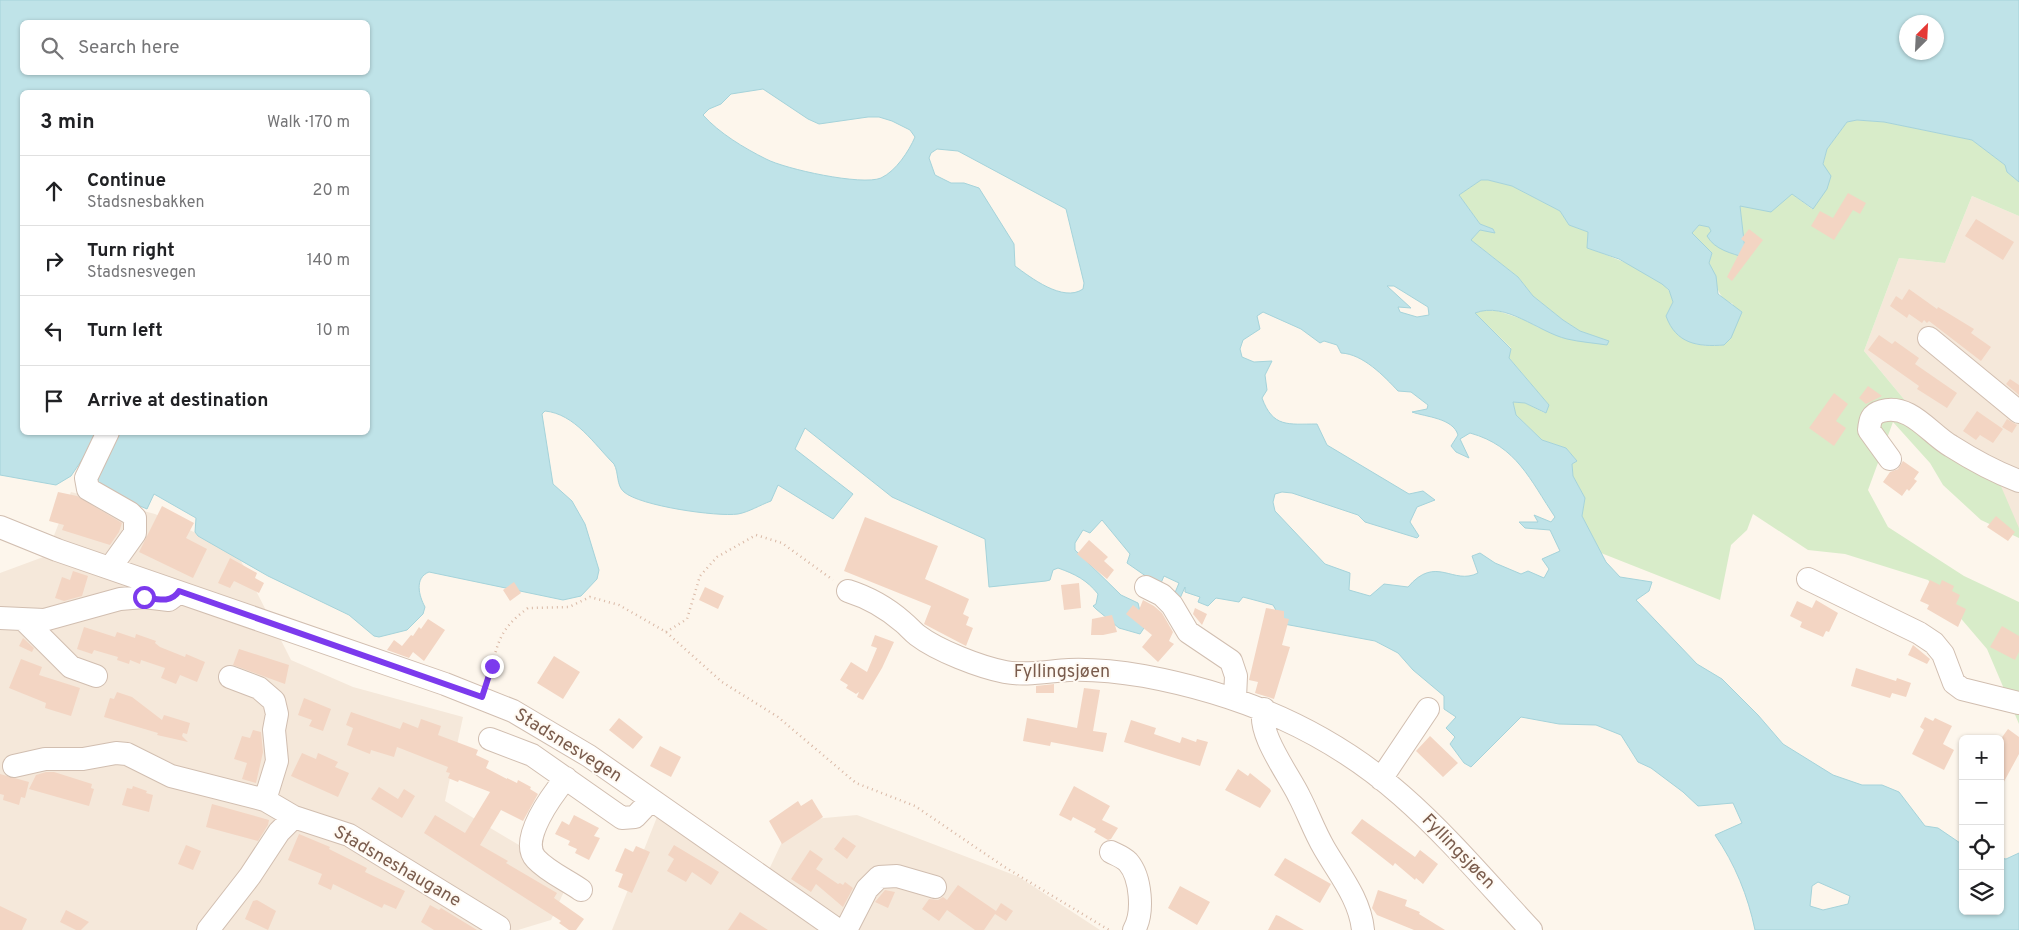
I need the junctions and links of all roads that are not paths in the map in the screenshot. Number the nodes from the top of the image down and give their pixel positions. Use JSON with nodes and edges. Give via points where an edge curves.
{"nodes":[{"id":1,"x":1929,"y":338,"type":"dead end"},
{"id":2,"x":2019,"y":412,"type":"edge"},
{"id":3,"x":107,"y":435,"type":"edge"},
{"id":4,"x":1890,"y":459,"type":"dead end"},
{"id":5,"x":2019,"y":481,"type":"edge"},
{"id":6,"x":0,"y":527,"type":"edge"},
{"id":7,"x":110,"y":568,"type":"junction"},
{"id":8,"x":1808,"y":579,"type":"dead end"},
{"id":9,"x":1146,"y":587,"type":"dead end"},
{"id":10,"x":179,"y":591,"type":"junction"},
{"id":11,"x":848,"y":591,"type":"road end"},
{"id":12,"x":0,"y":618,"type":"edge"},
{"id":13,"x":24,"y":620,"type":"junction"},
{"id":14,"x":96,"y":676,"type":"dead end"},
{"id":15,"x":230,"y":677,"type":"dead end"},
{"id":16,"x":1236,"y":698,"type":"junction"},
{"id":17,"x":2019,"y":703,"type":"edge"},
{"id":18,"x":1264,"y":709,"type":"junction"},
{"id":19,"x":1428,"y":709,"type":"dead end"},
{"id":20,"x":490,"y":739,"type":"dead end"},
{"id":21,"x":14,"y":766,"type":"dead end"},
{"id":22,"x":566,"y":778,"type":"junction"},
{"id":23,"x":1381,"y":778,"type":"junction"},
{"id":24,"x":265,"y":800,"type":"junction"},
{"id":25,"x":651,"y":800,"type":"junction"},
{"id":26,"x":294,"y":817,"type":"junction"},
{"id":27,"x":1111,"y":852,"type":"dead end"},
{"id":28,"x":935,"y":887,"type":"dead end"},
{"id":29,"x":581,"y":890,"type":"dead end"},
{"id":30,"x":1362,"y":925,"type":"edge"},
{"id":31,"x":499,"y":927,"type":"dead end"},
{"id":32,"x":1138,"y":929,"type":"edge"},
{"id":33,"x":208,"y":930,"type":"edge"},
{"id":34,"x":838,"y":930,"type":"edge"},
{"id":35,"x":846,"y":930,"type":"edge"},
{"id":36,"x":1531,"y":930,"type":"edge"}],
"edges":[{"from":1,"to":2,"type":"street"},
{"from":3,"to":7,"type":"street","via":[[86,478],[88,489],[135,518],[135,533]]},
{"from":4,"to":5,"type":"street","via":[[1869,430],[1870,419],[1887,409],[1903,411],[1916,418],[1960,452]]},
{"from":6,"to":7,"type":"street","name":"Stadsnesvegen"},
{"from":7,"to":10,"type":"street","name":"Stadsnesvegen"},
{"from":8,"to":17,"type":"street","via":[[1934,643],[1943,654],[1954,683],[1962,689]]},
{"from":9,"to":16,"type":"street","via":[[1162,595],[1172,605],[1188,632],[1231,661],[1236,676]]},
{"from":10,"to":13,"type":"street","via":[[169,600],[120,599],[44,620]]},
{"from":10,"to":25,"type":"street","name":"Stadsnesvegen","via":[[482,697],[546,728]]},
{"from":11,"to":16,"type":"street","name":"Fyllingsjøen","via":[[887,610],[918,636],[936,646],[986,666],[1016,673],[1116,672]]},
{"from":12,"to":13,"type":"street"},
{"from":13,"to":14,"type":"street","via":[[71,667]]},
{"from":15,"to":24,"type":"street","via":[[259,688],[274,701],[277,761]]},
{"from":16,"to":18,"type":"street","name":"Fyllingsjøen"},
{"from":18,"to":23,"type":"street","name":"Fyllingsjøen","via":[[1329,743]]},
{"from":18,"to":30,"type":"street","via":[[1264,725],[1273,750],[1299,795],[1322,846],[1352,894]]},
{"from":19,"to":23,"type":"street"},
{"from":20,"to":22,"type":"street","name":"Stadsnesvegen","via":[[532,755]]},
{"from":21,"to":24,"type":"street","name":"Stadsneshaugane","via":[[46,758],[83,759],[122,753],[171,776]]},
{"from":22,"to":25,"type":"street","name":"Stadsnesvegen","via":[[622,818],[635,817]]},
{"from":22,"to":29,"type":"street","name":"Stadsnesvegen","via":[[530,837],[530,846],[535,859]]},
{"from":23,"to":36,"type":"street","name":"Fyllingsjøen","via":[[1433,825]]},
{"from":24,"to":26,"type":"street","name":"Stadsneshaugane"},
{"from":25,"to":34,"type":"street","name":"Stadsnesvegen"},
{"from":26,"to":31,"type":"street","name":"Stadsneshaugane","via":[[348,835]]},
{"from":26,"to":33,"type":"street"},
{"from":27,"to":32,"type":"street","via":[[1128,863],[1136,874]]},
{"from":28,"to":35,"type":"street","via":[[897,876],[879,877],[868,889]]}]}
